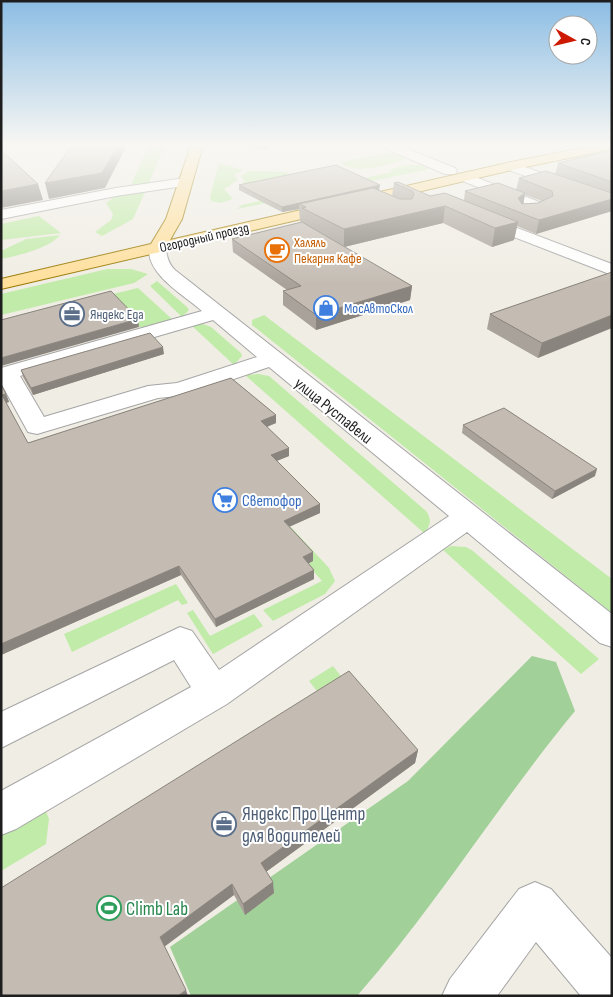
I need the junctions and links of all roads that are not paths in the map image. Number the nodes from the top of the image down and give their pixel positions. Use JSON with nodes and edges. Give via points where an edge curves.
{"nodes":[{"id":1,"x":119,"y":192,"type":"edge"},
{"id":2,"x":182,"y":192,"type":"edge"},
{"id":3,"x":365,"y":192,"type":"edge"},
{"id":4,"x":401,"y":192,"type":"edge"},
{"id":5,"x":418,"y":192,"type":"edge"},
{"id":6,"x":501,"y":192,"type":"edge"},
{"id":7,"x":585,"y":192,"type":"edge"},
{"id":8,"x":374,"y":198,"type":"junction"},
{"id":9,"x":434,"y":199,"type":"edge"},
{"id":10,"x":612,"y":201,"type":"edge"},
{"id":11,"x":396,"y":208,"type":"edge"},
{"id":12,"x":468,"y":213,"type":"edge"},
{"id":13,"x":524,"y":213,"type":"edge"},
{"id":14,"x":1,"y":215,"type":"edge"},
{"id":15,"x":161,"y":241,"type":"junction"},
{"id":16,"x":612,"y":270,"type":"edge"},
{"id":17,"x":1,"y":271,"type":"edge"},
{"id":18,"x":1,"y":284,"type":"edge"},
{"id":19,"x":216,"y":312,"type":"junction"},
{"id":20,"x":271,"y":359,"type":"junction"},
{"id":21,"x":4,"y":374,"type":"edge"},
{"id":22,"x":467,"y":518,"type":"junction"},
{"id":23,"x":612,"y":633,"type":"edge"},
{"id":24,"x":214,"y":693,"type":"junction"},
{"id":25,"x":1,"y":731,"type":"edge"},
{"id":26,"x":1,"y":814,"type":"edge"},
{"id":27,"x":612,"y":995,"type":"edge"},
{"id":28,"x":467,"y":996,"type":"edge"}],
"edges":[{"from":1,"to":14,"type":"street"},
{"from":2,"to":15,"type":"main road","via":[[174,219]]},
{"from":3,"to":15,"type":"main road","name":"Огородный проезд"},
{"from":4,"to":8,"type":"main road","name":"Огородный проезд"},
{"from":5,"to":9,"type":"street"},
{"from":6,"to":13,"type":"street","via":[[542,208]]},
{"from":7,"to":10,"type":"street"},
{"from":8,"to":11,"type":"street"},
{"from":8,"to":15,"type":"main road","name":"Огородный проезд"},
{"from":12,"to":16,"type":"street"},
{"from":15,"to":17,"type":"main road","name":"Огородный проезд"},
{"from":15,"to":18,"type":"main road","name":"Огородный проезд"},
{"from":15,"to":19,"type":"street","name":"улица Руставели","via":[[156,257],[159,265]]},
{"from":19,"to":20,"type":"street","name":"улица Руставели"},
{"from":19,"to":21,"type":"street"},
{"from":20,"to":21,"type":"street","via":[[180,390],[156,391],[37,427]]},
{"from":20,"to":22,"type":"street","name":"улица Руставели"},
{"from":22,"to":23,"type":"street","name":"улица Руставели"},
{"from":22,"to":24,"type":"street"},
{"from":24,"to":25,"type":"street","via":[[180,641]]},
{"from":24,"to":26,"type":"street"},
{"from":27,"to":28,"type":"street","via":[[535,905]]}]}
